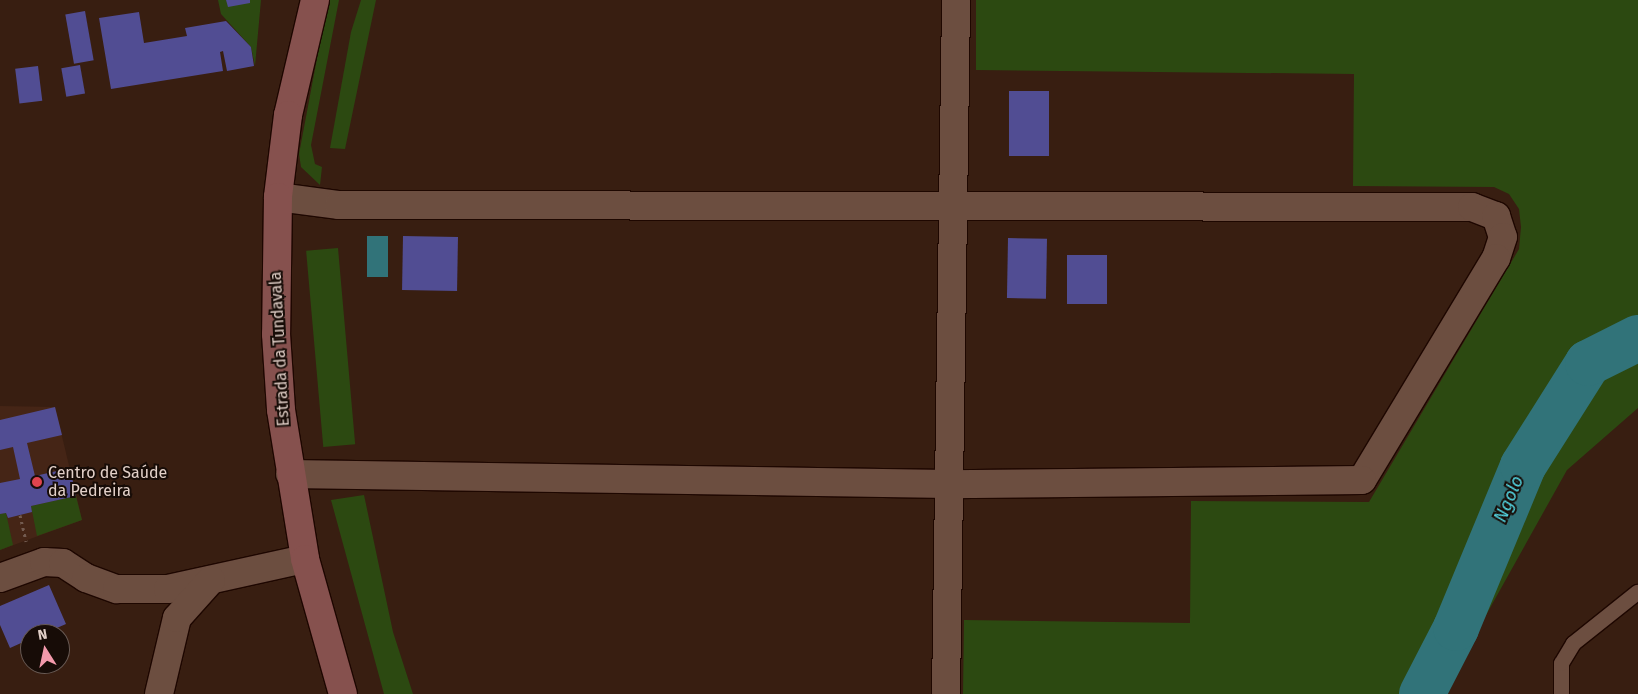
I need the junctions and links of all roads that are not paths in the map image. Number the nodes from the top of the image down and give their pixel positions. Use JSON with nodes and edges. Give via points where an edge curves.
{"nodes":[{"id":1,"x":315,"y":0,"type":"edge"},
{"id":2,"x":956,"y":0,"type":"edge"},
{"id":3,"x":278,"y":197,"type":"junction"},
{"id":4,"x":952,"y":208,"type":"junction"},
{"id":5,"x":290,"y":474,"type":"junction"},
{"id":6,"x":948,"y":484,"type":"junction"},
{"id":7,"x":305,"y":559,"type":"junction"},
{"id":8,"x":0,"y":578,"type":"edge"},
{"id":9,"x":211,"y":580,"type":"junction"},
{"id":10,"x":1637,"y":592,"type":"dead end"},
{"id":11,"x":159,"y":694,"type":"edge"},
{"id":12,"x":343,"y":694,"type":"edge"},
{"id":13,"x":946,"y":694,"type":"edge"},
{"id":14,"x":1561,"y":694,"type":"edge"}],
"edges":[{"from":1,"to":3,"type":"main road","name":"Estrada da Tundavala","via":[[288,115]]},
{"from":2,"to":4,"type":"street"},
{"from":3,"to":4,"type":"street","via":[[339,205]]},
{"from":3,"to":5,"type":"main road","name":"Estrada da Tundavala","via":[[276,334]]},
{"from":4,"to":6,"type":"street"},
{"from":4,"to":6,"type":"street","via":[[1472,207],[1496,216],[1503,237],[1496,258],[1362,480]]},
{"from":5,"to":6,"type":"street"},
{"from":5,"to":7,"type":"main road","name":"Estrada da Tundavala"},
{"from":6,"to":13,"type":"street"},
{"from":7,"to":9,"type":"street"},
{"from":7,"to":12,"type":"main road","name":"Estrada da Tundavala"},
{"from":8,"to":9,"type":"street","via":[[44,562],[63,563],[86,578],[117,589],[168,589]]},
{"from":9,"to":11,"type":"street","via":[[177,618]]},
{"from":10,"to":14,"type":"lane","via":[[1572,643],[1561,662]]}]}
